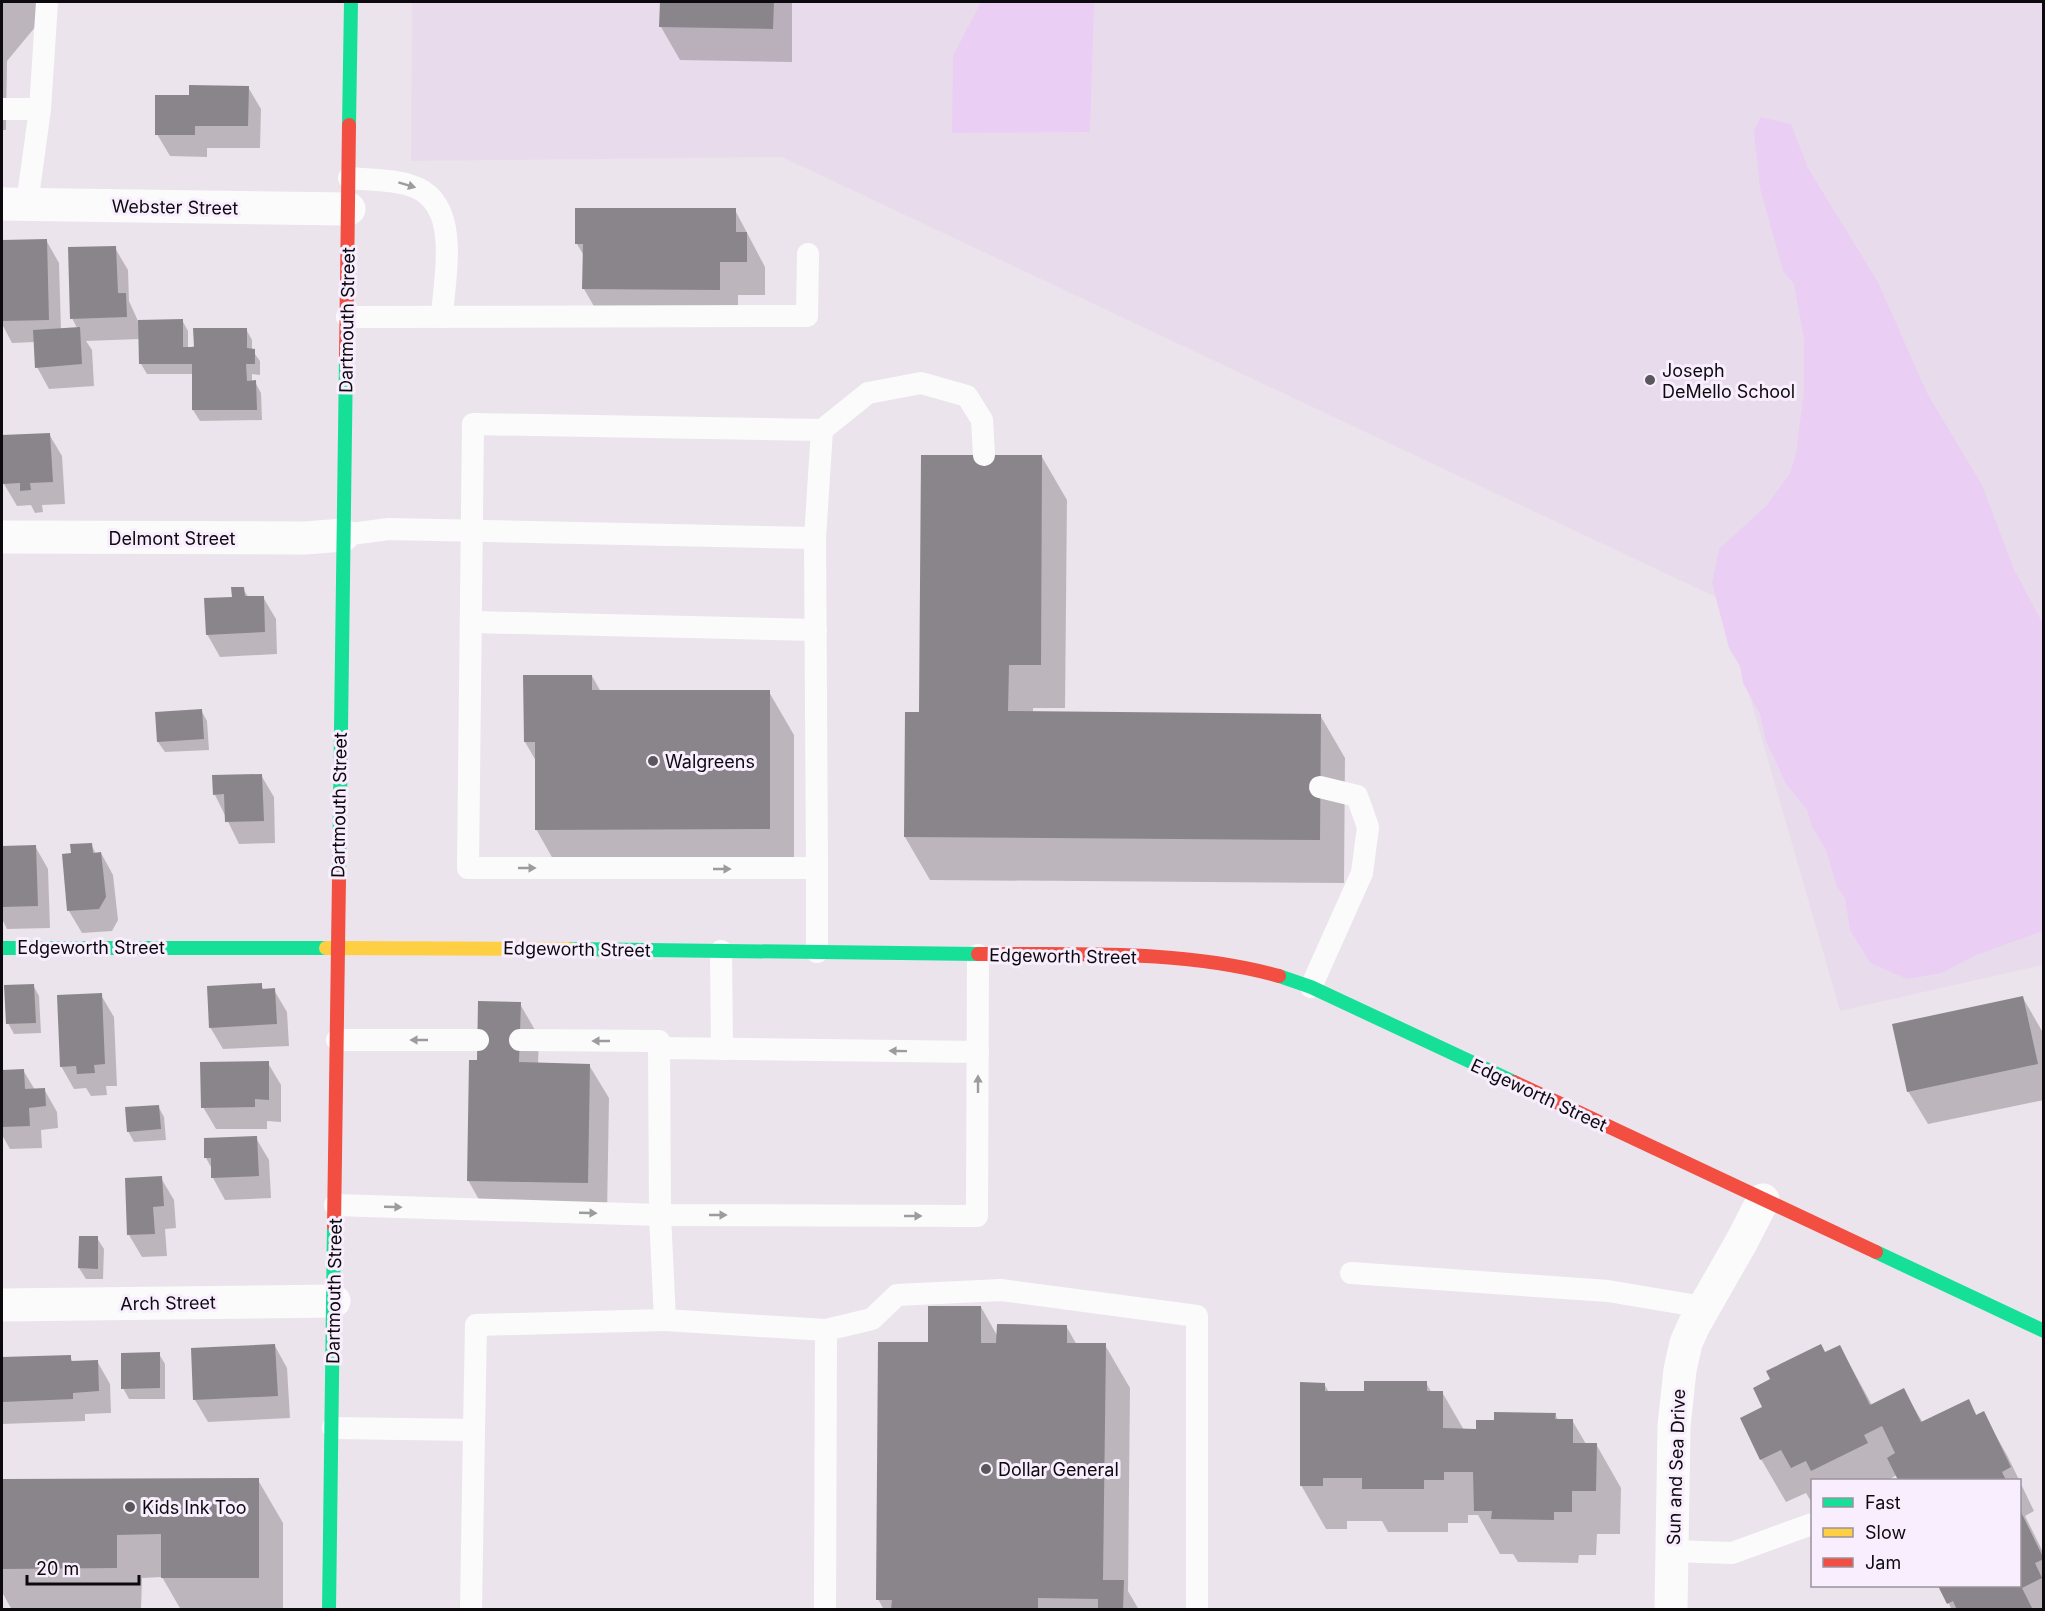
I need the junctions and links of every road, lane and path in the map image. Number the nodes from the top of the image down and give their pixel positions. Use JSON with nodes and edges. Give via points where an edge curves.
{"nodes":[{"id":1,"x":47,"y":2,"type":"edge"},
{"id":2,"x":351,"y":2,"type":"edge"},
{"id":3,"x":2,"y":109,"type":"edge"},
{"id":4,"x":40,"y":109,"type":"junction"},
{"id":5,"x":349,"y":194,"type":"junction"},
{"id":6,"x":14,"y":204,"type":"edge"},
{"id":7,"x":808,"y":254,"type":"dead end"},
{"id":8,"x":347,"y":317,"type":"junction"},
{"id":9,"x":442,"y":317,"type":"junction"},
{"id":10,"x":822,"y":430,"type":"junction"},
{"id":11,"x":984,"y":455,"type":"dead end"},
{"id":12,"x":473,"y":531,"type":"junction"},
{"id":13,"x":343,"y":536,"type":"junction"},
{"id":14,"x":2,"y":537,"type":"edge"},
{"id":15,"x":816,"y":538,"type":"junction"},
{"id":16,"x":472,"y":622,"type":"junction"},
{"id":17,"x":816,"y":630,"type":"junction"},
{"id":18,"x":1320,"y":787,"type":"dead end"},
{"id":19,"x":808,"y":868,"type":"junction"},
{"id":20,"x":337,"y":946,"type":"junction"},
{"id":21,"x":2,"y":948,"type":"edge"},
{"id":22,"x":721,"y":951,"type":"junction"},
{"id":23,"x":817,"y":952,"type":"junction"},
{"id":24,"x":978,"y":955,"type":"junction"},
{"id":25,"x":1311,"y":987,"type":"junction"},
{"id":26,"x":337,"y":1040,"type":"junction"},
{"id":27,"x":520,"y":1040,"type":"dead end"},
{"id":28,"x":478,"y":1041,"type":"dead end"},
{"id":29,"x":659,"y":1044,"type":"junction"},
{"id":30,"x":722,"y":1048,"type":"junction"},
{"id":31,"x":978,"y":1052,"type":"junction"},
{"id":32,"x":1763,"y":1200,"type":"junction"},
{"id":33,"x":335,"y":1205,"type":"junction"},
{"id":34,"x":660,"y":1215,"type":"junction"},
{"id":35,"x":1351,"y":1273,"type":"dead end"},
{"id":36,"x":334,"y":1302,"type":"junction"},
{"id":37,"x":2,"y":1305,"type":"edge"},
{"id":38,"x":1703,"y":1307,"type":"junction"},
{"id":39,"x":665,"y":1320,"type":"junction"},
{"id":40,"x":826,"y":1330,"type":"junction"},
{"id":41,"x":2043,"y":1331,"type":"edge"},
{"id":42,"x":333,"y":1428,"type":"junction"},
{"id":43,"x":474,"y":1430,"type":"junction"},
{"id":44,"x":1811,"y":1524,"type":"edge"},
{"id":45,"x":1672,"y":1551,"type":"junction"},
{"id":46,"x":329,"y":1610,"type":"edge"},
{"id":47,"x":471,"y":1610,"type":"edge"},
{"id":48,"x":825,"y":1610,"type":"edge"},
{"id":49,"x":1197,"y":1610,"type":"edge"},
{"id":50,"x":1671,"y":1610,"type":"edge"}],
"edges":[{"from":1,"to":4,"type":"lane"},
{"from":2,"to":5,"type":"street","name":"Dartmouth Street"},
{"from":3,"to":4,"type":"lane"},
{"from":4,"to":6,"type":"lane"},
{"from":5,"to":6,"type":"street","name":"Webster Street"},
{"from":5,"to":8,"type":"street","name":"Dartmouth Street"},
{"from":5,"to":9,"type":"lane","one_way":true,"via":[[412,186],[430,196],[440,208],[446,225]]},
{"from":7,"to":9,"type":"lane","via":[[807,316]]},
{"from":8,"to":9,"type":"lane"},
{"from":8,"to":13,"type":"street","name":"Dartmouth Street"},
{"from":10,"to":11,"type":"lane","via":[[868,393],[921,383],[967,396],[982,420]]},
{"from":10,"to":12,"type":"lane","via":[[473,424]]},
{"from":10,"to":15,"type":"lane"},
{"from":12,"to":13,"type":"lane","via":[[389,529]]},
{"from":12,"to":15,"type":"lane"},
{"from":12,"to":16,"type":"lane"},
{"from":13,"to":14,"type":"street","name":"Delmont Street"},
{"from":13,"to":20,"type":"street","name":"Dartmouth Street"},
{"from":15,"to":17,"type":"lane"},
{"from":16,"to":17,"type":"lane"},
{"from":16,"to":19,"type":"lane","one_way":true,"via":[[468,868]]},
{"from":17,"to":19,"type":"lane"},
{"from":18,"to":25,"type":"lane","via":[[1357,796],[1368,826],[1362,873]]},
{"from":19,"to":23,"type":"lane"},
{"from":20,"to":21,"type":"street","name":"Edgeworth Street"},
{"from":20,"to":22,"type":"street","name":"Edgeworth Street"},
{"from":20,"to":26,"type":"street","name":"Dartmouth Street"},
{"from":22,"to":23,"type":"street","name":"Edgeworth Street"},
{"from":22,"to":30,"type":"lane"},
{"from":23,"to":24,"type":"street","name":"Edgeworth Street"},
{"from":24,"to":25,"type":"street","name":"Edgeworth Street","via":[[1199,958],[1275,972]]},
{"from":24,"to":31,"type":"lane"},
{"from":25,"to":32,"type":"street","name":"Edgeworth Street"},
{"from":28,"to":26,"type":"lane","one_way":true},
{"from":26,"to":33,"type":"street","name":"Dartmouth Street"},
{"from":29,"to":27,"type":"lane","one_way":true},
{"from":29,"to":30,"type":"lane"},
{"from":29,"to":34,"type":"lane"},
{"from":31,"to":30,"type":"lane","one_way":true},
{"from":34,"to":31,"type":"lane","one_way":true,"via":[[977,1216]]},
{"from":32,"to":38,"type":"street","name":"Sun and Sea Drive"},
{"from":32,"to":41,"type":"street","name":"Edgeworth Street"},
{"from":33,"to":34,"type":"lane","one_way":true},
{"from":33,"to":36,"type":"street","name":"Dartmouth Street"},
{"from":34,"to":39,"type":"lane"},
{"from":35,"to":38,"type":"lane","via":[[1608,1291]]},
{"from":36,"to":37,"type":"street","name":"Arch Street"},
{"from":36,"to":42,"type":"street","name":"Dartmouth Street"},
{"from":38,"to":45,"type":"street","name":"Sun and Sea Drive","via":[[1686,1344],[1680,1370],[1674,1426]]},
{"from":39,"to":40,"type":"lane"},
{"from":39,"to":43,"type":"lane","via":[[476,1325]]},
{"from":40,"to":48,"type":"lane"},
{"from":40,"to":49,"type":"lane","via":[[872,1319],[897,1295],[1001,1290],[1197,1316]]},
{"from":42,"to":43,"type":"lane"},
{"from":42,"to":46,"type":"street","name":"Dartmouth Street"},
{"from":43,"to":47,"type":"lane"},
{"from":44,"to":45,"type":"lane","via":[[1732,1553]]},
{"from":45,"to":50,"type":"street","name":"Sun and Sea Drive"}]}
